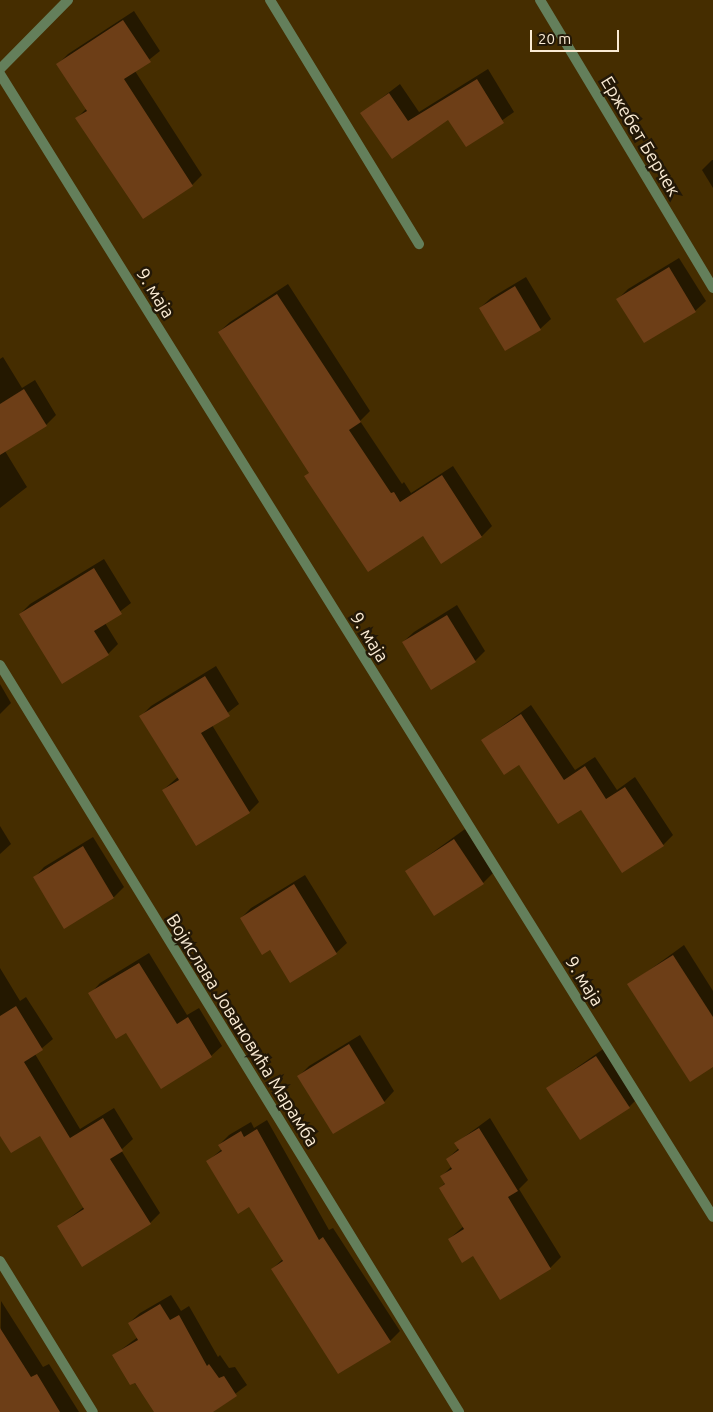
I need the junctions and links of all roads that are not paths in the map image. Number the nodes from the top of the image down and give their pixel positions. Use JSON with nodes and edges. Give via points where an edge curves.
{"nodes":[{"id":1,"x":68,"y":0,"type":"edge"},
{"id":2,"x":270,"y":0,"type":"edge"},
{"id":3,"x":540,"y":0,"type":"edge"},
{"id":4,"x":0,"y":69,"type":"edge"},
{"id":5,"x":0,"y":74,"type":"edge"},
{"id":6,"x":419,"y":244,"type":"dead end"},
{"id":7,"x":713,"y":288,"type":"edge"},
{"id":8,"x":0,"y":665,"type":"edge"},
{"id":9,"x":713,"y":1217,"type":"edge"},
{"id":10,"x":0,"y":1261,"type":"edge"},
{"id":11,"x":93,"y":1412,"type":"edge"},
{"id":12,"x":459,"y":1412,"type":"edge"}],
"edges":[{"from":1,"to":4,"type":"street"},
{"from":2,"to":6,"type":"street"},
{"from":3,"to":7,"type":"street","name":"Ержебет Берчек"},
{"from":5,"to":9,"type":"street","name":"9. маја"},
{"from":8,"to":12,"type":"street","name":"Војислава Јовановића Марамба"},
{"from":10,"to":11,"type":"street"}]}
